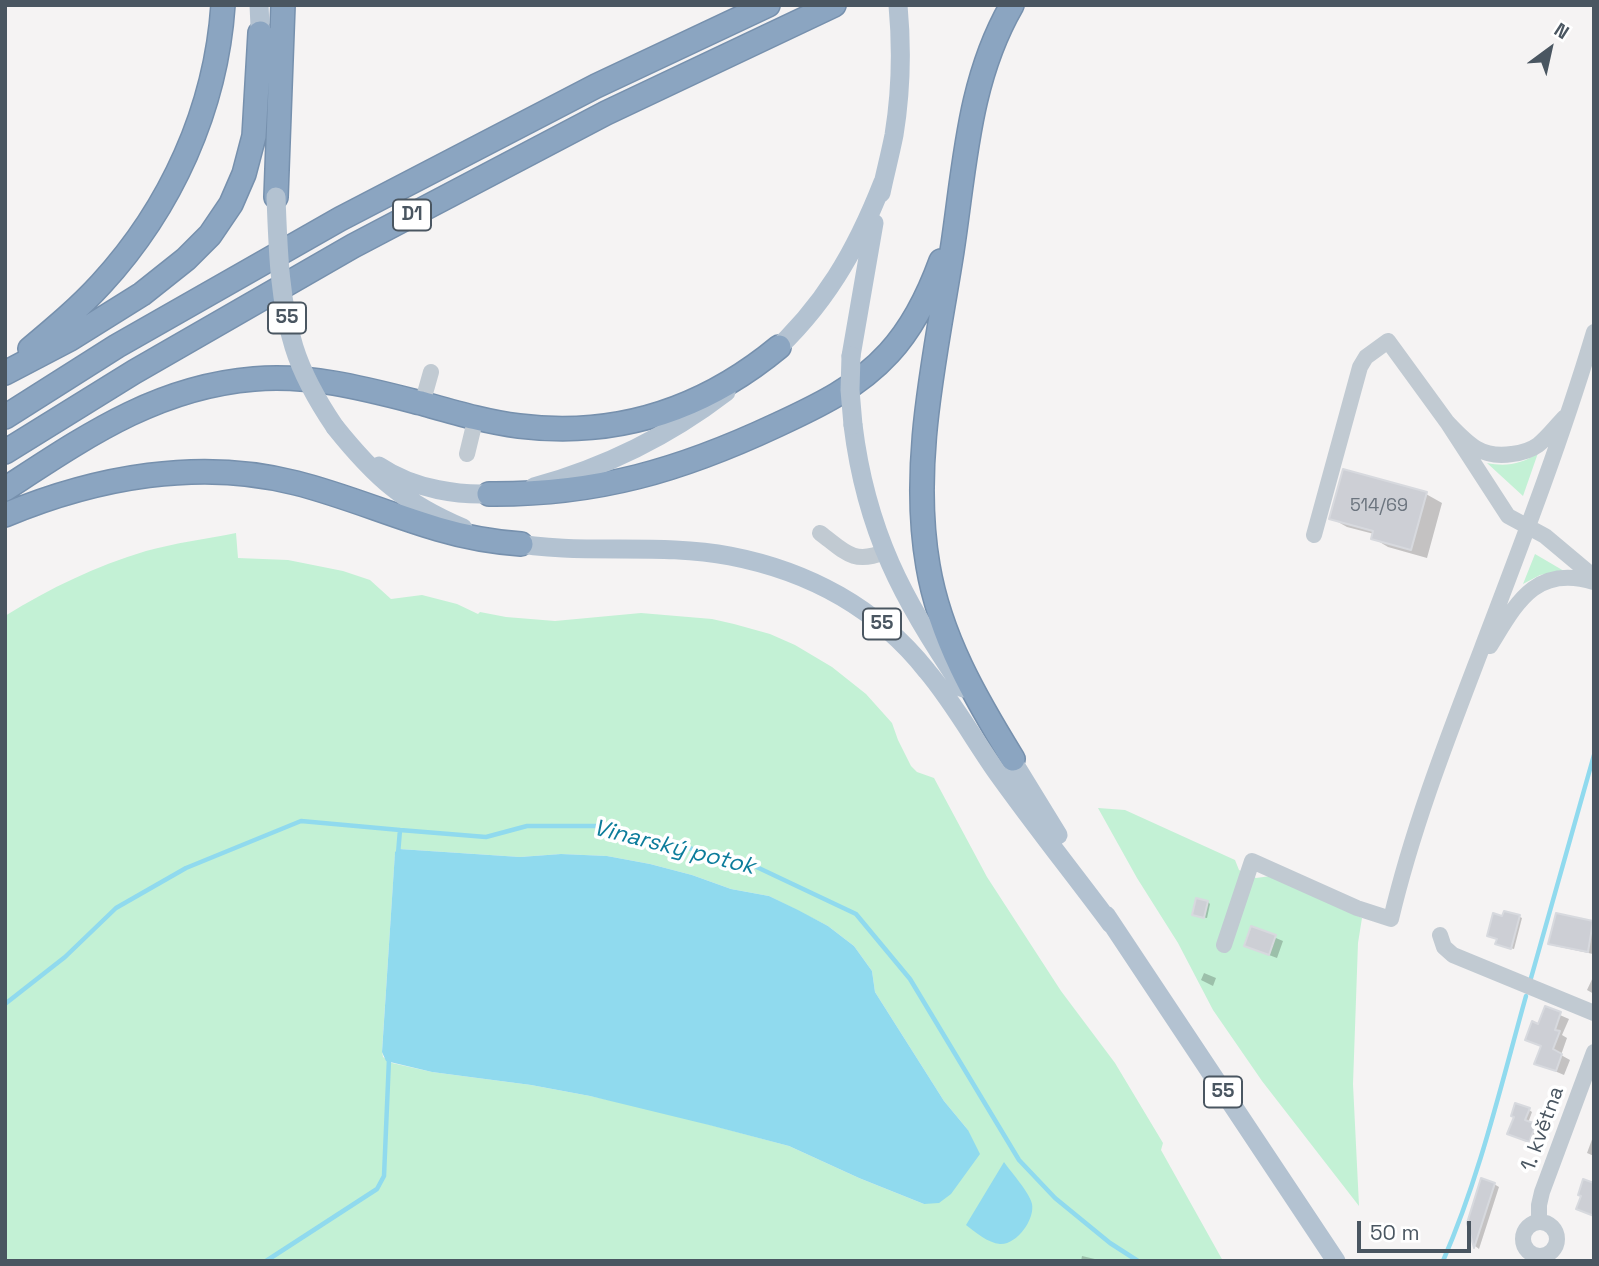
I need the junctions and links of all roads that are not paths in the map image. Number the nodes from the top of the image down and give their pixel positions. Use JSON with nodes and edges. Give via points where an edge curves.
{"nodes":[{"id":1,"x":223,"y":5,"type":"edge"},
{"id":2,"x":259,"y":5,"type":"edge"},
{"id":3,"x":282,"y":5,"type":"edge"},
{"id":4,"x":768,"y":5,"type":"edge"},
{"id":5,"x":834,"y":5,"type":"edge"},
{"id":6,"x":898,"y":5,"type":"edge"},
{"id":7,"x":1012,"y":5,"type":"edge"},
{"id":8,"x":260,"y":33,"type":"junction"},
{"id":9,"x":961,"y":177,"type":"junction"},
{"id":10,"x":883,"y":182,"type":"junction"},
{"id":11,"x":276,"y":197,"type":"junction"},
{"id":12,"x":1594,"y":332,"type":"edge"},
{"id":13,"x":779,"y":346,"type":"junction"},
{"id":14,"x":5,"y":371,"type":"edge"},
{"id":15,"x":431,"y":372,"type":"dead end"},
{"id":16,"x":422,"y":404,"type":"junction"},
{"id":17,"x":1568,"y":414,"type":"junction"},
{"id":18,"x":5,"y":417,"type":"edge"},
{"id":19,"x":476,"y":417,"type":"junction"},
{"id":20,"x":1447,"y":422,"type":"junction"},
{"id":21,"x":335,"y":427,"type":"junction"},
{"id":22,"x":5,"y":452,"type":"edge"},
{"id":23,"x":467,"y":454,"type":"dead end"},
{"id":24,"x":5,"y":489,"type":"edge"},
{"id":25,"x":489,"y":494,"type":"junction"},
{"id":26,"x":5,"y":515,"type":"edge"},
{"id":27,"x":1529,"y":526,"type":"junction"},
{"id":28,"x":820,"y":533,"type":"dead end"},
{"id":29,"x":1314,"y":535,"type":"dead end"},
{"id":30,"x":522,"y":544,"type":"junction"},
{"id":31,"x":884,"y":552,"type":"junction"},
{"id":32,"x":1594,"y":577,"type":"edge"},
{"id":33,"x":1594,"y":582,"type":"edge"},
{"id":34,"x":1472,"y":675,"type":"junction"},
{"id":35,"x":1013,"y":759,"type":"junction"},
{"id":36,"x":1111,"y":924,"type":"junction"},
{"id":37,"x":1440,"y":936,"type":"dead end"},
{"id":38,"x":1224,"y":946,"type":"dead end"},
{"id":39,"x":1594,"y":1013,"type":"edge"},
{"id":40,"x":1594,"y":1052,"type":"edge"},
{"id":41,"x":1539,"y":1222,"type":"dead end"},
{"id":42,"x":1336,"y":1261,"type":"edge"}],
"edges":[{"from":1,"to":14,"type":"highway","via":[[204,106],[182,163],[153,216],[100,285]]},
{"from":2,"to":8,"type":"main road","number":"55"},
{"from":3,"to":11,"type":"highway"},
{"from":4,"to":18,"type":"highway","number":"D1","via":[[596,86],[340,219],[117,346]]},
{"from":5,"to":22,"type":"highway","number":"D1","via":[[606,113],[354,246]]},
{"from":6,"to":10,"type":"main road","number":"55","via":[[898,107]]},
{"from":7,"to":9,"type":"highway","via":[[984,66]]},
{"from":8,"to":11,"type":"main road","number":"55"},
{"from":8,"to":14,"type":"highway","via":[[254,136],[231,204],[210,235],[142,294],[70,339]]},
{"from":9,"to":25,"type":"highway","via":[[929,292],[903,336],[853,385],[762,432],[650,475],[571,490]]},
{"from":9,"to":35,"type":"highway","via":[[926,414],[924,536],[934,593],[950,642]]},
{"from":10,"to":13,"type":"main road","number":"55","via":[[840,272]]},
{"from":10,"to":31,"type":"main road","number":"55","bridge":true,"via":[[864,274],[850,390],[863,485]]},
{"from":11,"to":21,"type":"main road","number":"55","bridge":true,"via":[[288,326],[310,387]]},
{"from":12,"to":17,"type":"street"},
{"from":13,"to":19,"type":"highway","via":[[747,372],[700,399],[641,419],[560,429]]},
{"from":13,"to":25,"type":"main road","number":"55","via":[[710,404],[649,441],[546,484]]},
{"from":15,"to":16,"type":"street"},
{"from":16,"to":19,"type":"highway"},
{"from":16,"to":24,"type":"highway","via":[[306,379],[211,385],[120,418]]},
{"from":17,"to":20,"type":"street","via":[[1538,445],[1499,456],[1480,452]]},
{"from":17,"to":27,"type":"street"},
{"from":19,"to":23,"type":"street"},
{"from":20,"to":27,"type":"street","via":[[1508,516]]},
{"from":20,"to":29,"type":"street","via":[[1388,341],[1366,357]]},
{"from":21,"to":25,"type":"main road","number":"55","via":[[373,462],[400,478],[433,488]]},
{"from":21,"to":30,"type":"main road","number":"55","via":[[402,496],[462,527]]},
{"from":26,"to":30,"type":"highway","via":[[131,478],[234,472],[297,483],[466,537]]},
{"from":27,"to":32,"type":"street"},
{"from":27,"to":34,"type":"street"},
{"from":28,"to":31,"type":"street","via":[[858,558]]},
{"from":30,"to":36,"type":"main road","number":"55","via":[[726,555],[792,572],[845,598],[886,627],[928,671],[996,771]]},
{"from":31,"to":35,"type":"main road","number":"55","via":[[925,631]]},
{"from":33,"to":34,"type":"street","via":[[1561,579],[1526,593]]},
{"from":34,"to":38,"type":"street","via":[[1425,802],[1391,919],[1252,861]]},
{"from":35,"to":36,"type":"main road","number":"55"},
{"from":36,"to":42,"type":"main road","number":"55"},
{"from":37,"to":39,"type":"street","via":[[1453,955]]},
{"from":40,"to":41,"type":"street","name":"1. května","via":[[1540,1198]]}]}
